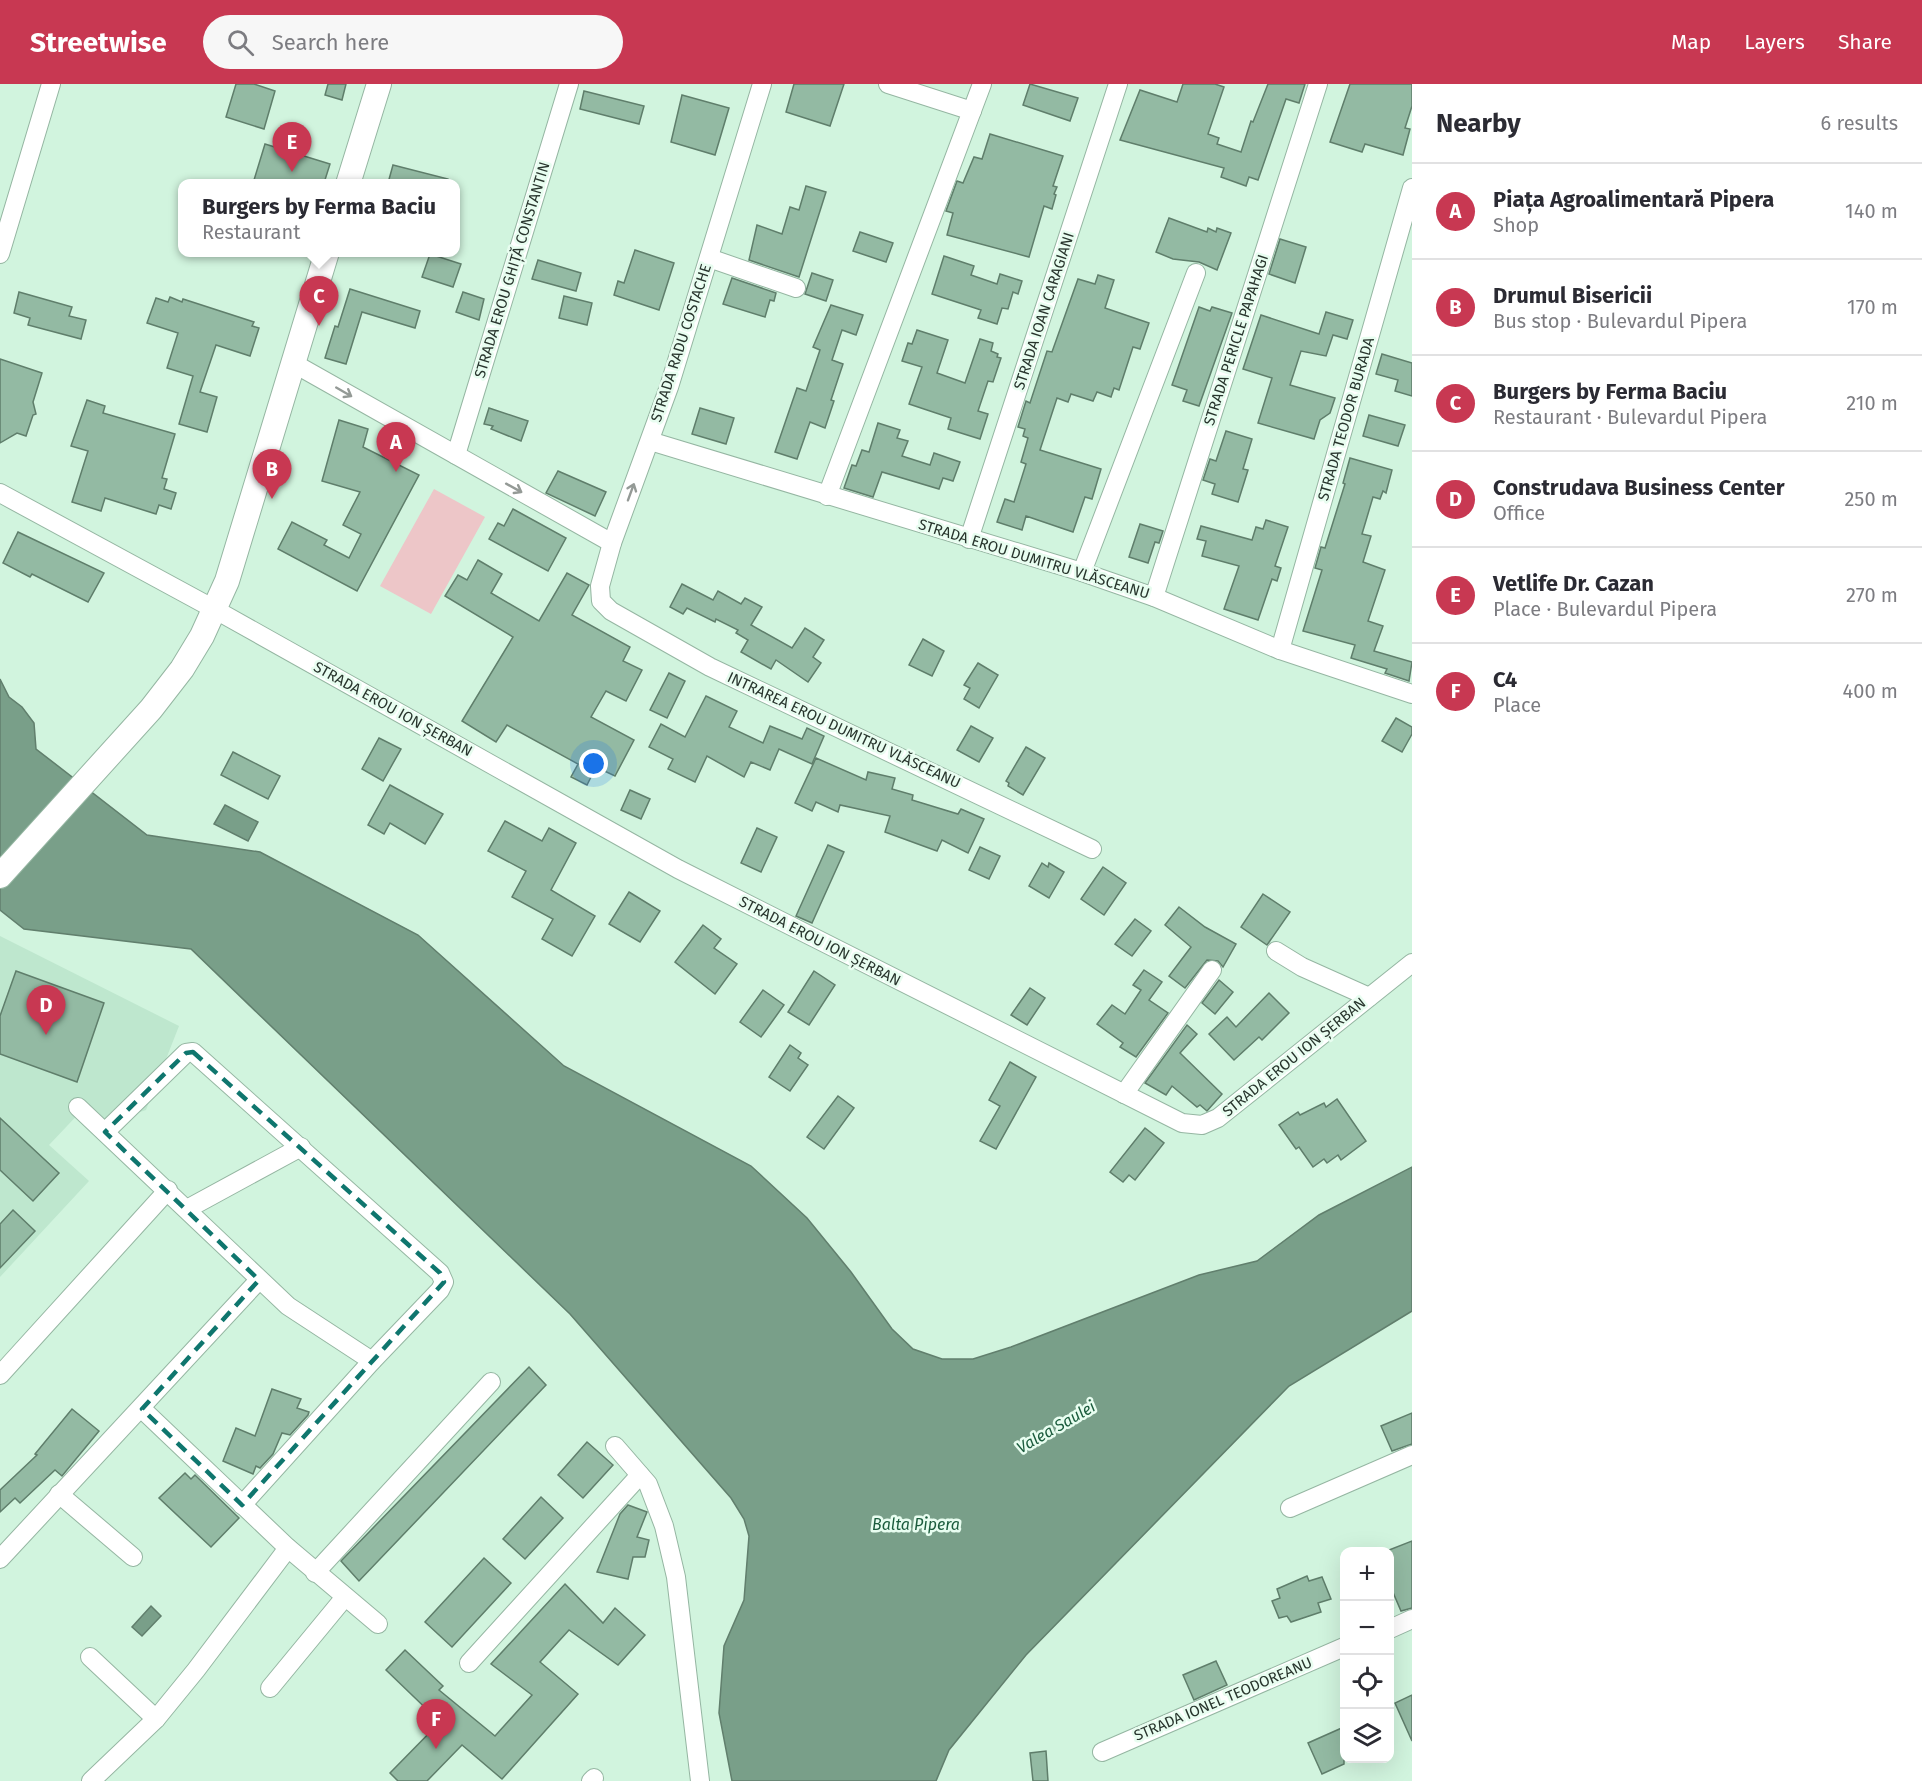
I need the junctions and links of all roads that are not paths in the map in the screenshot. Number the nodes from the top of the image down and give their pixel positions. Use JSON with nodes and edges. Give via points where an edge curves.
{"nodes":[{"id":1,"x":51,"y":84,"type":"edge"},
{"id":2,"x":379,"y":84,"type":"edge"},
{"id":3,"x":569,"y":84,"type":"edge"},
{"id":4,"x":762,"y":84,"type":"edge"},
{"id":5,"x":888,"y":84,"type":"edge"},
{"id":6,"x":982,"y":84,"type":"edge"},
{"id":7,"x":1118,"y":84,"type":"edge"},
{"id":8,"x":1318,"y":84,"type":"edge"},
{"id":9,"x":972,"y":111,"type":"junction"},
{"id":10,"x":349,"y":179,"type":"edge"},
{"id":11,"x":1412,"y":188,"type":"edge"},
{"id":12,"x":0,"y":254,"type":"edge"},
{"id":13,"x":326,"y":257,"type":"edge"},
{"id":14,"x":709,"y":258,"type":"junction"},
{"id":15,"x":1196,"y":273,"type":"dead end"},
{"id":16,"x":795,"y":288,"type":"dead end"},
{"id":17,"x":294,"y":363,"type":"junction"},
{"id":18,"x":650,"y":441,"type":"junction"},
{"id":19,"x":456,"y":455,"type":"junction"},
{"id":20,"x":0,"y":493,"type":"edge"},
{"id":21,"x":827,"y":496,"type":"junction"},
{"id":22,"x":969,"y":539,"type":"junction"},
{"id":23,"x":612,"y":543,"type":"junction"},
{"id":24,"x":1082,"y":572,"type":"junction"},
{"id":25,"x":1154,"y":597,"type":"junction"},
{"id":26,"x":601,"y":601,"type":"joint"},
{"id":27,"x":214,"y":609,"type":"junction"},
{"id":28,"x":1280,"y":650,"type":"junction"},
{"id":29,"x":1412,"y":694,"type":"edge"},
{"id":30,"x":1092,"y":849,"type":"dead end"},
{"id":31,"x":0,"y":876,"type":"edge"},
{"id":32,"x":1276,"y":951,"type":"dead end"},
{"id":33,"x":1412,"y":963,"type":"edge"},
{"id":34,"x":1212,"y":970,"type":"dead end"},
{"id":35,"x":1369,"y":998,"type":"junction"},
{"id":36,"x":1124,"y":1094,"type":"junction"},
{"id":37,"x":78,"y":1107,"type":"dead end"},
{"id":38,"x":105,"y":1132,"type":"junction"},
{"id":39,"x":301,"y":1147,"type":"junction"},
{"id":40,"x":168,"y":1190,"type":"junction"},
{"id":41,"x":186,"y":1209,"type":"junction"},
{"id":42,"x":259,"y":1280,"type":"junction"},
{"id":43,"x":372,"y":1361,"type":"junction"},
{"id":44,"x":0,"y":1375,"type":"edge"},
{"id":45,"x":491,"y":1383,"type":"dead end"},
{"id":46,"x":142,"y":1409,"type":"junction"},
{"id":47,"x":615,"y":1446,"type":"dead end"},
{"id":48,"x":1412,"y":1455,"type":"edge"},
{"id":49,"x":640,"y":1475,"type":"junction"},
{"id":50,"x":59,"y":1494,"type":"junction"},
{"id":51,"x":242,"y":1505,"type":"junction"},
{"id":52,"x":1290,"y":1508,"type":"dead end"},
{"id":53,"x":288,"y":1548,"type":"junction"},
{"id":54,"x":133,"y":1557,"type":"dead end"},
{"id":55,"x":0,"y":1559,"type":"edge"},
{"id":56,"x":315,"y":1573,"type":"junction"},
{"id":57,"x":345,"y":1597,"type":"junction"},
{"id":58,"x":1412,"y":1619,"type":"edge"},
{"id":59,"x":378,"y":1624,"type":"dead end"},
{"id":60,"x":1394,"y":1627,"type":"edge"},
{"id":61,"x":1340,"y":1649,"type":"edge"},
{"id":62,"x":90,"y":1656,"type":"dead end"},
{"id":63,"x":469,"y":1663,"type":"dead end"},
{"id":64,"x":270,"y":1688,"type":"dead end"},
{"id":65,"x":156,"y":1719,"type":"junction"},
{"id":66,"x":1102,"y":1752,"type":"dead end"},
{"id":67,"x":91,"y":1781,"type":"edge"},
{"id":68,"x":700,"y":1781,"type":"edge"}],
"edges":[{"from":1,"to":12,"type":"street"},
{"from":2,"to":10,"type":"main road"},
{"from":3,"to":19,"type":"street","name":"STRADA EROU GHIȚĂ CONSTANTIN"},
{"from":4,"to":14,"type":"street","name":"STRADA RADU COSTACHE"},
{"from":5,"to":9,"type":"street"},
{"from":6,"to":9,"type":"street"},
{"from":7,"to":22,"type":"street","name":"STRADA IOAN CARAGIANI"},
{"from":8,"to":25,"type":"street","name":"STRADA PERICLE PAPAHAGI"},
{"from":9,"to":21,"type":"street"},
{"from":11,"to":28,"type":"street","name":"STRADA TEODOR BURADA"},
{"from":13,"to":17,"type":"main road"},
{"from":14,"to":16,"type":"street"},
{"from":14,"to":18,"type":"street","name":"STRADA RADU COSTACHE"},
{"from":15,"to":24,"type":"street"},
{"from":17,"to":19,"type":"street","one_way":true},
{"from":17,"to":27,"type":"main road","via":[[227,581]]},
{"from":18,"to":21,"type":"street","name":"STRADA EROU DUMITRU VLĂSCEANU"},
{"from":23,"to":18,"type":"street","name":"STRADA RADU COSTACHE","one_way":true},
{"from":19,"to":23,"type":"street","one_way":true},
{"from":20,"to":27,"type":"street","name":"STRADA EROU ION ȘERBAN"},
{"from":21,"to":22,"type":"street","name":"STRADA EROU DUMITRU VLĂSCEANU"},
{"from":22,"to":24,"type":"street","name":"STRADA EROU DUMITRU VLĂSCEANU"},
{"from":23,"to":26,"type":"street","name":"STRADA RADU COSTACHE","via":[[600,586]]},
{"from":24,"to":25,"type":"street","name":"STRADA EROU DUMITRU VLĂSCEANU"},
{"from":25,"to":28,"type":"street","name":"STRADA EROU DUMITRU VLĂSCEANU"},
{"from":26,"to":30,"type":"street","name":"INTRAREA EROU DUMITRU VLĂSCEANU","via":[[611,611],[710,667]]},
{"from":27,"to":31,"type":"main road","via":[[182,669],[152,709]]},
{"from":27,"to":36,"type":"street","name":"STRADA EROU ION ȘERBAN","via":[[678,869]]},
{"from":28,"to":29,"type":"street","name":"STRADA EROU DUMITRU VLĂSCEANU"},
{"from":32,"to":35,"type":"street"},
{"from":33,"to":35,"type":"street","name":"STRADA EROU ION ȘERBAN"},
{"from":34,"to":36,"type":"street"},
{"from":35,"to":36,"type":"street","name":"STRADA EROU ION ȘERBAN","via":[[1218,1118],[1202,1125],[1182,1123]]},
{"from":37,"to":38,"type":"street"},
{"from":38,"to":39,"type":"street","via":[[186,1053],[193,1052]]},
{"from":38,"to":40,"type":"street"},
{"from":39,"to":41,"type":"street"},
{"from":39,"to":43,"type":"street","via":[[440,1273],[444,1282]]},
{"from":40,"to":41,"type":"street"},
{"from":40,"to":44,"type":"street"},
{"from":41,"to":42,"type":"street"},
{"from":42,"to":43,"type":"street","via":[[288,1306]]},
{"from":42,"to":46,"type":"street"},
{"from":43,"to":51,"type":"street"},
{"from":45,"to":56,"type":"street"},
{"from":46,"to":50,"type":"street"},
{"from":46,"to":51,"type":"street"},
{"from":47,"to":49,"type":"street"},
{"from":48,"to":52,"type":"street"},
{"from":49,"to":63,"type":"street"},
{"from":49,"to":68,"type":"street","via":[[648,1484],[664,1526],[676,1577]]},
{"from":50,"to":54,"type":"street"},
{"from":50,"to":55,"type":"street"},
{"from":51,"to":53,"type":"street"},
{"from":53,"to":56,"type":"street"},
{"from":53,"to":65,"type":"street"},
{"from":56,"to":57,"type":"street"},
{"from":57,"to":59,"type":"street"},
{"from":57,"to":64,"type":"street"},
{"from":58,"to":60,"type":"street"},
{"from":61,"to":66,"type":"street","name":"STRADA IONEL TEODOREANU"},
{"from":62,"to":65,"type":"street"},
{"from":65,"to":67,"type":"street"}]}
